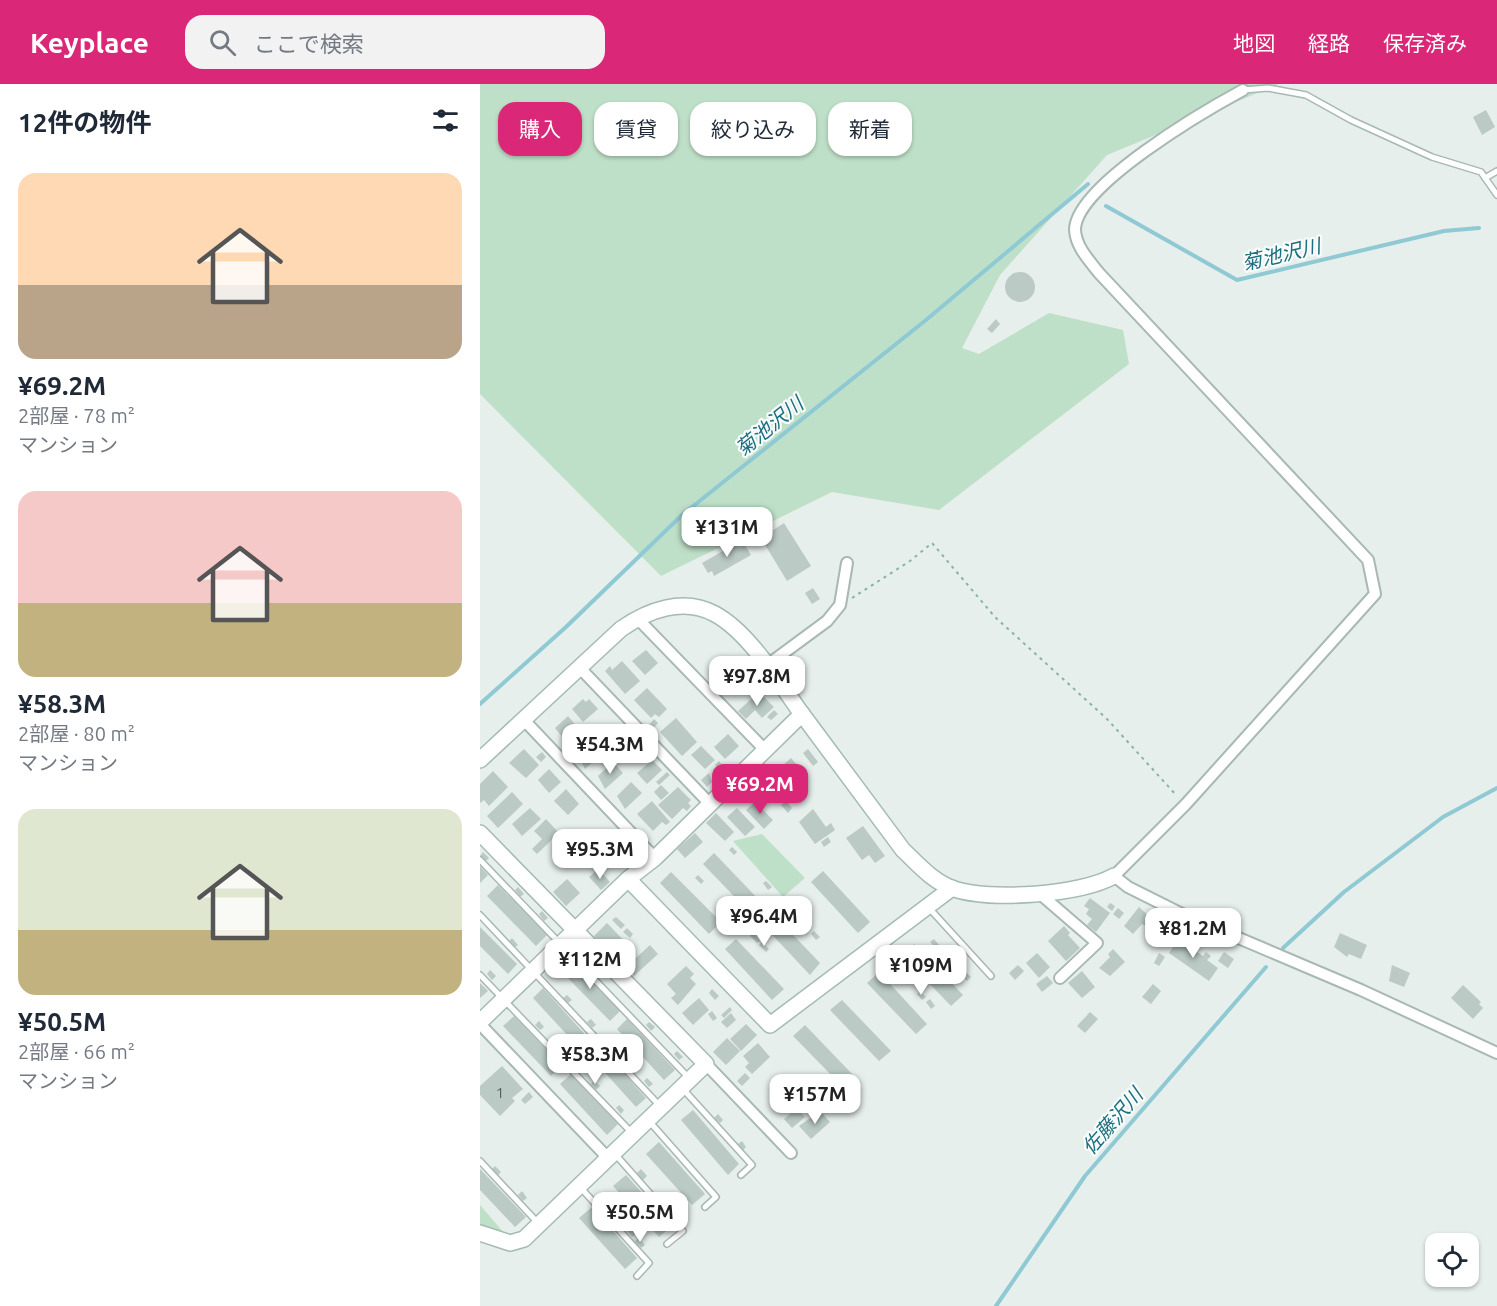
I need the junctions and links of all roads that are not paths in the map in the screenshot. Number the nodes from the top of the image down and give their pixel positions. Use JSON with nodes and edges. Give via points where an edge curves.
{"nodes":[{"id":1,"x":1243,"y":90,"type":"joint"},
{"id":2,"x":1497,"y":171,"type":"edge"},
{"id":3,"x":1485,"y":178,"type":"junction"},
{"id":4,"x":1497,"y":195,"type":"edge"},
{"id":5,"x":847,"y":563,"type":"dead end"},
{"id":6,"x":637,"y":618,"type":"junction"},
{"id":7,"x":766,"y":666,"type":"junction"},
{"id":8,"x":579,"y":667,"type":"junction"},
{"id":9,"x":802,"y":714,"type":"junction"},
{"id":10,"x":523,"y":719,"type":"junction"},
{"id":11,"x":766,"y":751,"type":"junction"},
{"id":12,"x":480,"y":760,"type":"edge"},
{"id":13,"x":710,"y":804,"type":"junction"},
{"id":14,"x":480,"y":833,"type":"edge"},
{"id":15,"x":655,"y":858,"type":"junction"},
{"id":16,"x":480,"y":860,"type":"edge"},
{"id":17,"x":1114,"y":876,"type":"junction"},
{"id":18,"x":628,"y":879,"type":"junction"},
{"id":19,"x":952,"y":888,"type":"junction"},
{"id":20,"x":1039,"y":893,"type":"junction"},
{"id":21,"x":928,"y":907,"type":"junction"},
{"id":22,"x":480,"y":915,"type":"edge"},
{"id":23,"x":575,"y":930,"type":"junction"},
{"id":24,"x":560,"y":944,"type":"junction"},
{"id":25,"x":533,"y":971,"type":"junction"},
{"id":26,"x":480,"y":975,"type":"edge"},
{"id":27,"x":991,"y":976,"type":"dead end"},
{"id":28,"x":1060,"y":978,"type":"dead end"},
{"id":29,"x":504,"y":1000,"type":"junction"},
{"id":30,"x":480,"y":1023,"type":"edge"},
{"id":31,"x":1497,"y":1053,"type":"edge"},
{"id":32,"x":706,"y":1064,"type":"junction"},
{"id":33,"x":686,"y":1084,"type":"junction"},
{"id":34,"x":661,"y":1107,"type":"junction"},
{"id":35,"x":648,"y":1120,"type":"junction"},
{"id":36,"x":633,"y":1134,"type":"junction"},
{"id":37,"x":791,"y":1153,"type":"dead end"},
{"id":38,"x":611,"y":1155,"type":"junction"},
{"id":39,"x":480,"y":1161,"type":"edge"},
{"id":40,"x":741,"y":1175,"type":"dead end"},
{"id":41,"x":579,"y":1186,"type":"junction"},
{"id":42,"x":705,"y":1207,"type":"dead end"},
{"id":43,"x":540,"y":1225,"type":"junction"},
{"id":44,"x":480,"y":1233,"type":"edge"},
{"id":45,"x":667,"y":1244,"type":"dead end"},
{"id":46,"x":637,"y":1276,"type":"dead end"}],
"edges":[{"from":1,"to":3,"type":"lane","via":[[1268,88],[1306,95],[1361,125],[1432,157],[1481,172]]},
{"from":1,"to":17,"type":"street","via":[[1194,117],[1128,164],[1093,195],[1078,213],[1076,243],[1099,273],[1368,560],[1375,594],[1186,804]]},
{"from":2,"to":3,"type":"lane"},
{"from":3,"to":4,"type":"lane"},
{"from":5,"to":7,"type":"street","via":[[840,605],[827,621]]},
{"from":6,"to":7,"type":"street","via":[[674,606],[705,610],[733,626]]},
{"from":6,"to":8,"type":"street"},
{"from":6,"to":11,"type":"street"},
{"from":7,"to":9,"type":"street"},
{"from":8,"to":10,"type":"street"},
{"from":8,"to":13,"type":"street"},
{"from":9,"to":11,"type":"street"},
{"from":9,"to":19,"type":"street","via":[[903,849],[930,876]]},
{"from":10,"to":12,"type":"street"},
{"from":10,"to":15,"type":"street"},
{"from":11,"to":13,"type":"street"},
{"from":13,"to":15,"type":"street"},
{"from":14,"to":23,"type":"street"},
{"from":15,"to":18,"type":"street"},
{"from":16,"to":24,"type":"lane"},
{"from":17,"to":20,"type":"street","via":[[1103,882]]},
{"from":17,"to":31,"type":"street","via":[[1182,914]]},
{"from":18,"to":21,"type":"street","via":[[770,1025]]},
{"from":18,"to":23,"type":"street"},
{"from":19,"to":20,"type":"street","via":[[991,897]]},
{"from":19,"to":21,"type":"street"},
{"from":20,"to":28,"type":"street","via":[[1097,943]]},
{"from":21,"to":27,"type":"lane"},
{"from":22,"to":25,"type":"lane"},
{"from":23,"to":24,"type":"street"},
{"from":23,"to":32,"type":"street"},
{"from":24,"to":25,"type":"street"},
{"from":24,"to":33,"type":"lane"},
{"from":25,"to":29,"type":"street"},
{"from":25,"to":34,"type":"lane"},
{"from":26,"to":29,"type":"lane"},
{"from":29,"to":30,"type":"street"},
{"from":29,"to":36,"type":"lane"},
{"from":30,"to":38,"type":"street"},
{"from":32,"to":33,"type":"street"},
{"from":32,"to":37,"type":"street"},
{"from":33,"to":34,"type":"street"},
{"from":33,"to":40,"type":"lane","via":[[752,1165]]},
{"from":34,"to":35,"type":"street"},
{"from":35,"to":36,"type":"street"},
{"from":35,"to":42,"type":"lane","via":[[716,1197]]},
{"from":36,"to":38,"type":"street"},
{"from":38,"to":41,"type":"street"},
{"from":38,"to":45,"type":"lane","via":[[683,1231]]},
{"from":39,"to":43,"type":"lane"},
{"from":41,"to":43,"type":"street"},
{"from":41,"to":46,"type":"lane","via":[[649,1263]]},
{"from":43,"to":44,"type":"street","via":[[518,1242]]}]}
